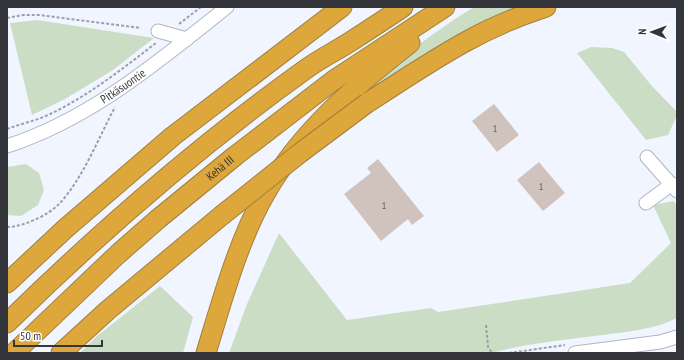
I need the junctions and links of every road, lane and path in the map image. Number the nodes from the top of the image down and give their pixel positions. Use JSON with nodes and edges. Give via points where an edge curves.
{"nodes":[{"id":1,"x":201,"y":7,"type":"edge"},
{"id":2,"x":227,"y":7,"type":"edge"},
{"id":3,"x":338,"y":7,"type":"edge"},
{"id":4,"x":342,"y":7,"type":"edge"},
{"id":5,"x":384,"y":7,"type":"edge"},
{"id":6,"x":403,"y":7,"type":"edge"},
{"id":7,"x":445,"y":7,"type":"edge"},
{"id":8,"x":451,"y":7,"type":"edge"},
{"id":9,"x":546,"y":7,"type":"edge"},
{"id":10,"x":7,"y":18,"type":"edge"},
{"id":11,"x":320,"y":24,"type":"junction"},
{"id":12,"x":141,"y":28,"type":"dead end"},
{"id":13,"x":163,"y":33,"type":"junction"},
{"id":14,"x":187,"y":39,"type":"junction"},
{"id":15,"x":308,"y":68,"type":"junction"},
{"id":16,"x":127,"y":84,"type":"junction"},
{"id":17,"x":7,"y":129,"type":"edge"},
{"id":18,"x":7,"y":146,"type":"edge"},
{"id":19,"x":647,"y":157,"type":"dead end"},
{"id":20,"x":674,"y":187,"type":"edge"},
{"id":21,"x":646,"y":203,"type":"dead end"},
{"id":22,"x":7,"y":227,"type":"edge"},
{"id":23,"x":7,"y":283,"type":"edge"},
{"id":24,"x":7,"y":323,"type":"edge"},
{"id":25,"x":486,"y":325,"type":"dead end"},
{"id":26,"x":677,"y":336,"type":"edge"},
{"id":27,"x":14,"y":353,"type":"edge"},
{"id":28,"x":61,"y":353,"type":"edge"},
{"id":29,"x":206,"y":353,"type":"edge"},
{"id":30,"x":492,"y":353,"type":"edge"},
{"id":31,"x":575,"y":353,"type":"edge"}],
"edges":[{"from":1,"to":13,"type":"path"},
{"from":2,"to":14,"type":"street","name":"Pitkäsuontie"},
{"from":3,"to":11,"type":"highway"},
{"from":4,"to":11,"type":"highway"},
{"from":5,"to":15,"type":"highway","via":[[339,39]]},
{"from":6,"to":15,"type":"highway"},
{"from":7,"to":27,"type":"highway","name":"Kehä III","via":[[334,80],[235,156],[118,254]]},
{"from":8,"to":29,"type":"highway","via":[[347,94],[305,137],[288,160],[254,216],[232,271]]},
{"from":9,"to":28,"type":"highway","bridge":true,"via":[[517,17],[467,41],[367,104],[221,216],[108,310]]},
{"from":10,"to":12,"type":"path","via":[[39,15]]},
{"from":11,"to":23,"type":"highway","via":[[173,136],[66,228]]},
{"from":13,"to":14,"type":"street"},
{"from":13,"to":17,"type":"path","via":[[118,72],[83,95],[48,115]]},
{"from":14,"to":16,"type":"street","name":"Pitkäsuontie"},
{"from":15,"to":24,"type":"highway","via":[[147,193],[48,282]]},
{"from":16,"to":18,"type":"street","name":"Pitkäsuontie","via":[[78,115]]},
{"from":16,"to":22,"type":"path","via":[[82,171],[59,204],[30,222]]},
{"from":19,"to":20,"type":"street"},
{"from":20,"to":21,"type":"street"},
{"from":25,"to":30,"type":"path","via":[[488,347]]},
{"from":26,"to":31,"type":"street","via":[[660,342]]}]}
